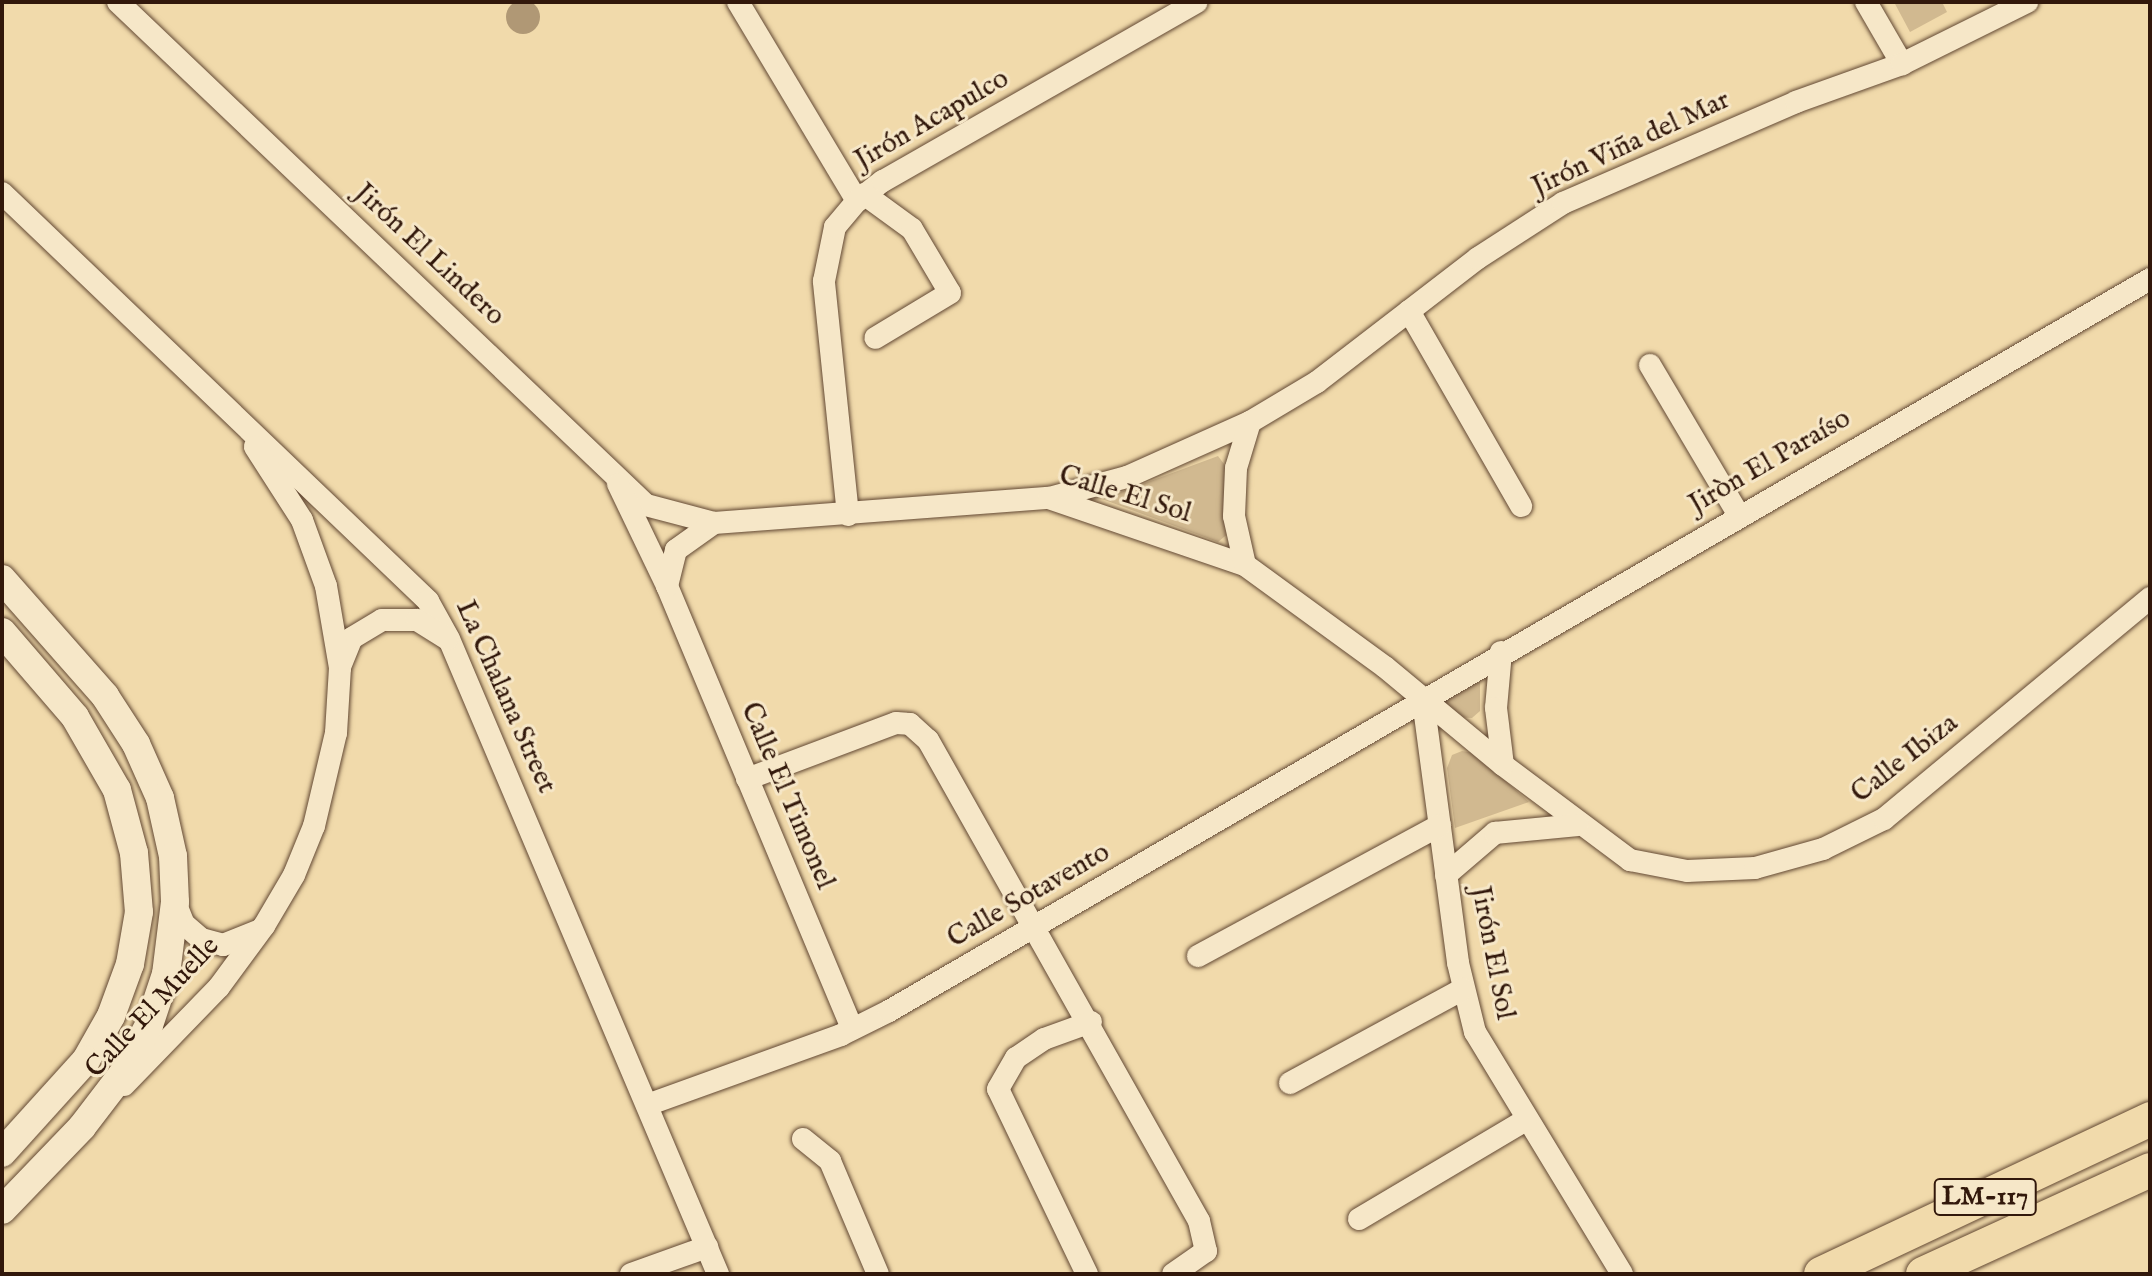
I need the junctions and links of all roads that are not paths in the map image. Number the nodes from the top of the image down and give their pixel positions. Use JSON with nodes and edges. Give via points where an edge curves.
{"nodes":[{"id":1,"x":118,"y":2,"type":"edge"},
{"id":2,"x":738,"y":2,"type":"edge"},
{"id":3,"x":1197,"y":2,"type":"edge"},
{"id":4,"x":1866,"y":2,"type":"edge"},
{"id":5,"x":2027,"y":2,"type":"edge"},
{"id":6,"x":1902,"y":64,"type":"junction"},
{"id":7,"x":2,"y":193,"type":"edge"},
{"id":8,"x":860,"y":197,"type":"junction"},
{"id":9,"x":2150,"y":279,"type":"edge"},
{"id":10,"x":1409,"y":311,"type":"junction"},
{"id":11,"x":875,"y":338,"type":"dead end"},
{"id":12,"x":1650,"y":365,"type":"dead end"},
{"id":13,"x":239,"y":422,"type":"junction"},
{"id":14,"x":1250,"y":422,"type":"junction"},
{"id":15,"x":613,"y":473,"type":"junction"},
{"id":16,"x":1049,"y":498,"type":"junction"},
{"id":17,"x":1521,"y":506,"type":"dead end"},
{"id":18,"x":1738,"y":514,"type":"junction"},
{"id":19,"x":848,"y":515,"type":"junction"},
{"id":20,"x":714,"y":523,"type":"junction"},
{"id":21,"x":1245,"y":565,"type":"junction"},
{"id":22,"x":2,"y":579,"type":"edge"},
{"id":23,"x":667,"y":586,"type":"junction"},
{"id":24,"x":2150,"y":598,"type":"edge"},
{"id":25,"x":2,"y":632,"type":"edge"},
{"id":26,"x":449,"y":639,"type":"junction"},
{"id":27,"x":1501,"y":652,"type":"junction"},
{"id":28,"x":340,"y":668,"type":"junction"},
{"id":29,"x":1423,"y":700,"type":"junction"},
{"id":30,"x":1503,"y":765,"type":"junction"},
{"id":31,"x":747,"y":779,"type":"junction"},
{"id":32,"x":1440,"y":825,"type":"junction"},
{"id":33,"x":1578,"y":825,"type":"junction"},
{"id":34,"x":1446,"y":875,"type":"junction"},
{"id":35,"x":175,"y":902,"type":"junction"},
{"id":36,"x":264,"y":926,"type":"junction"},
{"id":37,"x":1036,"y":926,"type":"junction"},
{"id":38,"x":1198,"y":956,"type":"dead end"},
{"id":39,"x":1463,"y":989,"type":"junction"},
{"id":40,"x":1091,"y":1022,"type":"junction"},
{"id":41,"x":852,"y":1029,"type":"junction"},
{"id":42,"x":1290,"y":1083,"type":"dead end"},
{"id":43,"x":647,"y":1105,"type":"junction"},
{"id":44,"x":2150,"y":1119,"type":"edge"},
{"id":45,"x":1526,"y":1120,"type":"junction"},
{"id":46,"x":82,"y":1127,"type":"junction"},
{"id":47,"x":803,"y":1139,"type":"dead end"},
{"id":48,"x":2,"y":1153,"type":"edge"},
{"id":49,"x":2150,"y":1170,"type":"edge"},
{"id":50,"x":2,"y":1210,"type":"edge"},
{"id":51,"x":1359,"y":1219,"type":"dead end"},
{"id":52,"x":707,"y":1247,"type":"junction"},
{"id":53,"x":631,"y":1274,"type":"edge"},
{"id":54,"x":718,"y":1274,"type":"edge"},
{"id":55,"x":878,"y":1274,"type":"edge"},
{"id":56,"x":1087,"y":1274,"type":"edge"},
{"id":57,"x":1173,"y":1274,"type":"edge"},
{"id":58,"x":1622,"y":1274,"type":"edge"},
{"id":59,"x":1821,"y":1274,"type":"edge"},
{"id":60,"x":1923,"y":1274,"type":"edge"}],
"edges":[{"from":1,"to":15,"type":"street","name":"Jirón El Lindero"},
{"from":2,"to":8,"type":"street"},
{"from":3,"to":8,"type":"street","name":"Jirón Acapulco"},
{"from":4,"to":6,"type":"street"},
{"from":5,"to":6,"type":"street","name":"Jirón Viña del Mar"},
{"from":6,"to":10,"type":"street","name":"Jirón Viña del Mar","via":[[1796,102],[1563,203]]},
{"from":7,"to":13,"type":"street","name":"La Chalana Street"},
{"from":8,"to":11,"type":"street","via":[[912,229],[950,293]]},
{"from":8,"to":19,"type":"street","name":"Jirón Acapulco","via":[[831,236],[824,281]]},
{"from":9,"to":18,"type":"street","name":"Jiròn El Paraíso"},
{"from":10,"to":14,"type":"street","name":"Jirón Viña del Mar","via":[[1317,382]]},
{"from":10,"to":17,"type":"street"},
{"from":12,"to":18,"type":"street"},
{"from":13,"to":26,"type":"street","name":"La Chalana Street","via":[[410,579]]},
{"from":13,"to":28,"type":"street","name":"Calle El Muelle","via":[[302,520],[326,586]]},
{"from":14,"to":16,"type":"street","name":"Jirón Viña del Mar","via":[[1127,477]]},
{"from":14,"to":21,"type":"street","via":[[1236,468],[1234,516]]},
{"from":15,"to":20,"type":"street","name":"Jirón El Lindero","via":[[646,505]]},
{"from":15,"to":23,"type":"street","name":"Calle El Timonel"},
{"from":16,"to":19,"type":"street","name":"Calle El Sol"},
{"from":16,"to":21,"type":"street","name":"Calle El Sol"},
{"from":18,"to":27,"type":"street","name":"Jiròn El Paraíso"},
{"from":19,"to":20,"type":"street","name":"Calle El Sol"},
{"from":20,"to":23,"type":"street","via":[[676,550]]},
{"from":21,"to":29,"type":"street","name":"Calle El Sol"},
{"from":22,"to":35,"type":"street","via":[[105,696],[136,744],[160,798],[173,856]]},
{"from":23,"to":31,"type":"street","name":"Calle El Timonel"},
{"from":24,"to":33,"type":"street","name":"Calle Ibiza","via":[[1884,819],[1823,849],[1755,868],[1687,871],[1630,860]]},
{"from":25,"to":48,"type":"street","via":[[75,717],[117,790],[134,853],[139,912],[130,964],[92,1049]]},
{"from":26,"to":28,"type":"street","via":[[417,620],[382,620],[352,638]]},
{"from":26,"to":43,"type":"street","name":"La Chalana Street"},
{"from":27,"to":29,"type":"street","name":"Jiròn El Paraíso"},
{"from":27,"to":30,"type":"street","via":[[1496,708]]},
{"from":28,"to":36,"type":"street","name":"Calle El Muelle","via":[[336,733],[314,826],[294,875]]},
{"from":29,"to":30,"type":"street","name":"Calle Ibiza"},
{"from":29,"to":32,"type":"street","name":"Jirón El Sol"},
{"from":29,"to":37,"type":"street","name":"Calle Sotavento","via":[[1400,719]]},
{"from":30,"to":33,"type":"street","name":"Calle Ibiza"},
{"from":31,"to":37,"type":"street","via":[[896,723],[910,724],[928,740]]},
{"from":31,"to":41,"type":"street","name":"Calle El Timonel"},
{"from":32,"to":34,"type":"street","name":"Jirón El Sol"},
{"from":32,"to":38,"type":"street"},
{"from":33,"to":34,"type":"street","via":[[1495,833]]},
{"from":34,"to":39,"type":"street","name":"Jirón El Sol"},
{"from":35,"to":36,"type":"street","name":"Calle El Muelle","via":[[184,924],[201,939],[235,942]]},
{"from":35,"to":46,"type":"street","via":[[166,974],[149,1025],[124,1072]]},
{"from":36,"to":46,"type":"street","name":"Calle El Muelle","via":[[219,987]]},
{"from":37,"to":40,"type":"street"},
{"from":37,"to":41,"type":"street","name":"Calle Sotavento"},
{"from":39,"to":42,"type":"street"},
{"from":39,"to":45,"type":"street","name":"Jirón El Sol","via":[[1484,1050]]},
{"from":40,"to":56,"type":"street","via":[[1044,1039],[1016,1058],[998,1089]]},
{"from":40,"to":57,"type":"street","via":[[1199,1221],[1206,1251]]},
{"from":41,"to":43,"type":"street","name":"Calle Sotavento"},
{"from":43,"to":52,"type":"street","name":"La Chalana Street"},
{"from":44,"to":59,"type":"main road","number":"LM-117"},
{"from":45,"to":51,"type":"street"},
{"from":45,"to":58,"type":"street","name":"Jirón El Sol"},
{"from":46,"to":50,"type":"street"},
{"from":47,"to":55,"type":"street","via":[[830,1161]]},
{"from":49,"to":60,"type":"main road","number":"LM-117"},
{"from":52,"to":53,"type":"street"},
{"from":52,"to":54,"type":"street","name":"La Chalana Street"}]}
